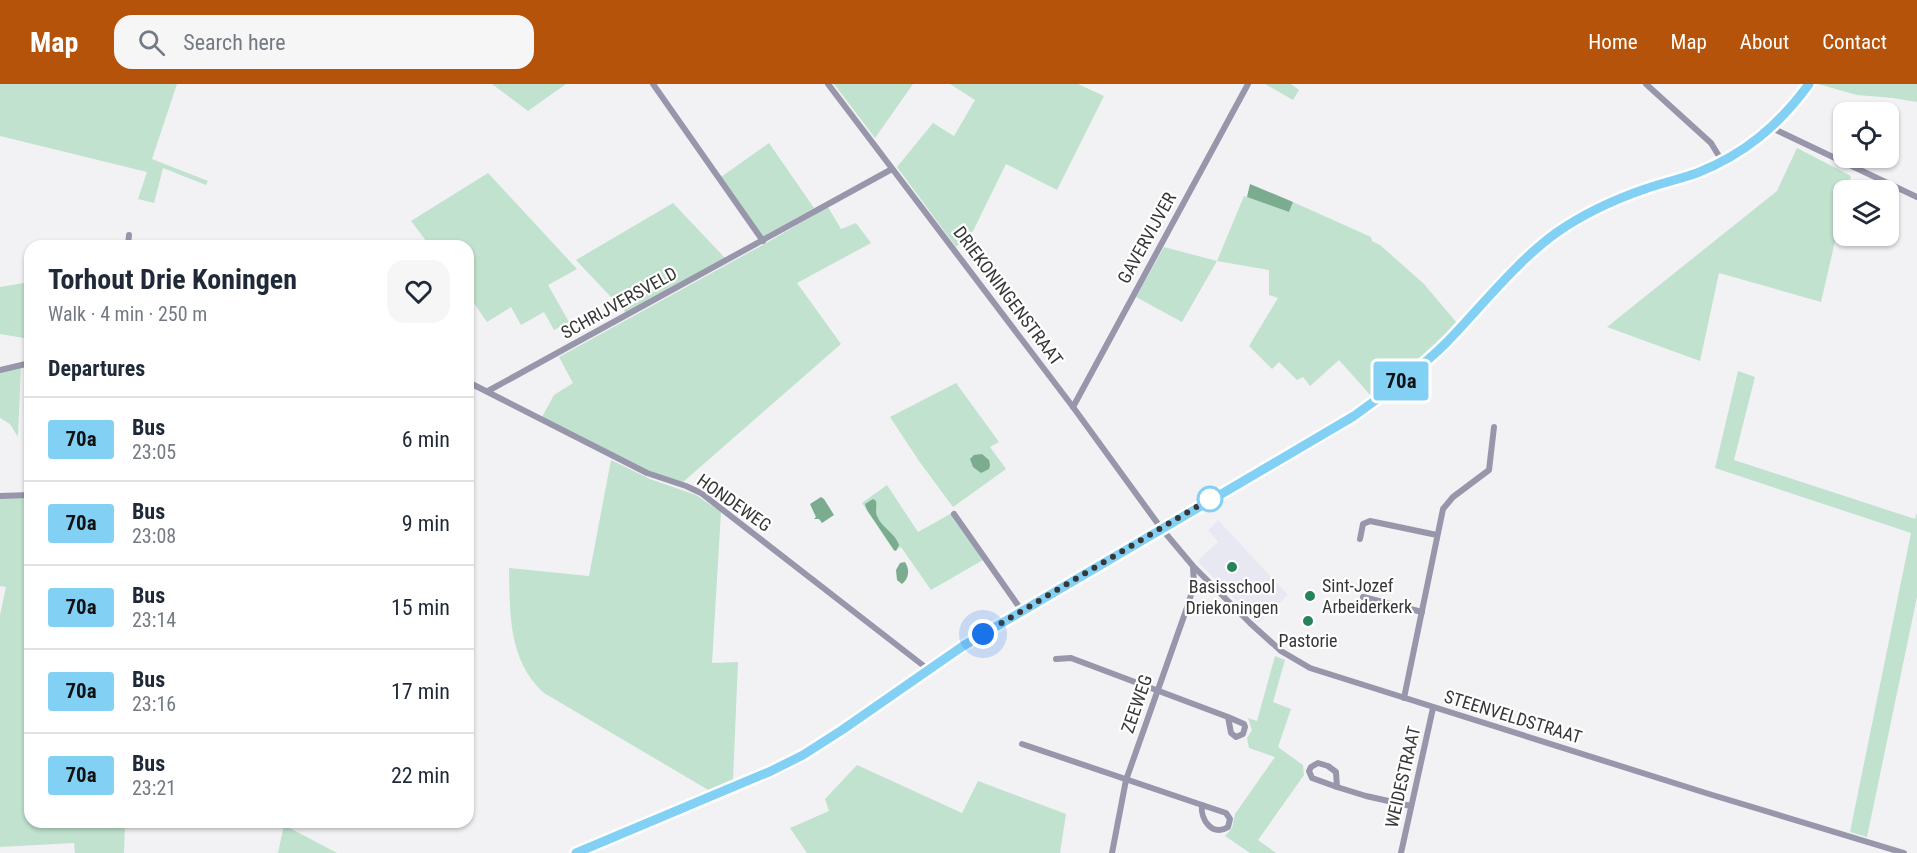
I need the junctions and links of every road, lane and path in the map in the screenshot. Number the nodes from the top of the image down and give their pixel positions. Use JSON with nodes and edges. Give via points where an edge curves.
{"nodes":[{"id":1,"x":653,"y":84,"type":"edge"},
{"id":2,"x":828,"y":84,"type":"edge"},
{"id":3,"x":1248,"y":84,"type":"edge"},
{"id":4,"x":1646,"y":84,"type":"edge"},
{"id":5,"x":1809,"y":84,"type":"edge"},
{"id":6,"x":1772,"y":128,"type":"junction"},
{"id":7,"x":1722,"y":161,"type":"junction"},
{"id":8,"x":892,"y":169,"type":"junction"},
{"id":9,"x":1917,"y":197,"type":"edge"},
{"id":10,"x":129,"y":235,"type":"dead end"},
{"id":11,"x":129,"y":240,"type":"edge"},
{"id":12,"x":763,"y":241,"type":"junction"},
{"id":13,"x":24,"y":364,"type":"edge"},
{"id":14,"x":0,"y":370,"type":"edge"},
{"id":15,"x":474,"y":385,"type":"edge"},
{"id":16,"x":488,"y":392,"type":"junction"},
{"id":17,"x":1073,"y":407,"type":"junction"},
{"id":18,"x":1494,"y":427,"type":"dead end"},
{"id":19,"x":24,"y":495,"type":"edge"},
{"id":20,"x":0,"y":496,"type":"edge"},
{"id":21,"x":954,"y":514,"type":"dead end"},
{"id":22,"x":1161,"y":528,"type":"junction"},
{"id":23,"x":1437,"y":536,"type":"junction"},
{"id":24,"x":1360,"y":539,"type":"dead end"},
{"id":25,"x":1193,"y":566,"type":"junction"},
{"id":26,"x":1364,"y":597,"type":"dead end"},
{"id":27,"x":1022,"y":611,"type":"junction"},
{"id":28,"x":1422,"y":612,"type":"junction"},
{"id":29,"x":1056,"y":659,"type":"dead end"},
{"id":30,"x":929,"y":670,"type":"junction"},
{"id":31,"x":1157,"y":691,"type":"junction"},
{"id":32,"x":1404,"y":698,"type":"junction"},
{"id":33,"x":1433,"y":708,"type":"junction"},
{"id":34,"x":1228,"y":717,"type":"dead end"},
{"id":35,"x":1022,"y":744,"type":"dead end"},
{"id":36,"x":1126,"y":780,"type":"junction"},
{"id":37,"x":1337,"y":787,"type":"junction"},
{"id":38,"x":1202,"y":805,"type":"junction"},
{"id":39,"x":1411,"y":806,"type":"junction"},
{"id":40,"x":576,"y":853,"type":"edge"},
{"id":41,"x":1112,"y":853,"type":"edge"},
{"id":42,"x":1401,"y":853,"type":"edge"},
{"id":43,"x":1904,"y":853,"type":"edge"}],
"edges":[{"from":1,"to":12,"type":"street"},
{"from":2,"to":8,"type":"street","name":"DRIEKONINGENSTRAAT"},
{"from":3,"to":17,"type":"street","name":"GAVERVIJVER"},
{"from":4,"to":7,"type":"street","via":[[1711,143]]},
{"from":5,"to":6,"type":"street"},
{"from":6,"to":7,"type":"street"},
{"from":6,"to":9,"type":"street"},
{"from":7,"to":22,"type":"street","via":[[1589,211],[1554,234],[1444,345],[1354,416]]},
{"from":8,"to":12,"type":"street","name":"SCHRIJVERSVELD"},
{"from":8,"to":17,"type":"street","name":"DRIEKONINGENSTRAAT"},
{"from":10,"to":11,"type":"street"},
{"from":12,"to":16,"type":"street","name":"SCHRIJVERSVELD"},
{"from":13,"to":14,"type":"street"},
{"from":15,"to":16,"type":"street","name":"HONDEWEG"},
{"from":16,"to":30,"type":"street","name":"HONDEWEG","via":[[647,473],[701,494]]},
{"from":17,"to":22,"type":"street","name":"DRIEKONINGENSTRAAT"},
{"from":18,"to":23,"type":"street","via":[[1489,470],[1443,509]]},
{"from":19,"to":20,"type":"street"},
{"from":21,"to":27,"type":"street"},
{"from":22,"to":25,"type":"street","name":"STEENVELDSTRAAT"},
{"from":22,"to":27,"type":"street"},
{"from":23,"to":24,"type":"street","via":[[1370,520],[1363,524]]},
{"from":23,"to":28,"type":"street"},
{"from":25,"to":31,"type":"street","name":"ZEEWEG","via":[[1194,584]]},
{"from":25,"to":32,"type":"street","name":"STEENVELDSTRAAT","via":[[1281,651],[1310,668]]},
{"from":26,"to":28,"type":"street"},
{"from":27,"to":30,"type":"street"},
{"from":28,"to":32,"type":"street"},
{"from":29,"to":31,"type":"street","via":[[1071,658]]},
{"from":30,"to":40,"type":"street","via":[[803,755]]},
{"from":31,"to":34,"type":"street"},
{"from":31,"to":36,"type":"street","name":"ZEEWEG"},
{"from":32,"to":33,"type":"street","name":"STEENVELDSTRAAT"},
{"from":33,"to":39,"type":"street","name":"WEIDESTRAAT"},
{"from":33,"to":43,"type":"street","name":"STEENVELDSTRAAT"},
{"from":35,"to":36,"type":"street"},
{"from":36,"to":38,"type":"street"},
{"from":36,"to":41,"type":"street","name":"ZEEWEG"},
{"from":37,"to":37,"type":"street","via":[[1333,769],[1318,763],[1311,767],[1312,778]]},
{"from":37,"to":39,"type":"street"},
{"from":38,"to":38,"type":"street","via":[[1201,814],[1208,825],[1223,830],[1228,827],[1230,819],[1226,813]]},
{"from":39,"to":42,"type":"street","name":"WEIDESTRAAT"}]}
